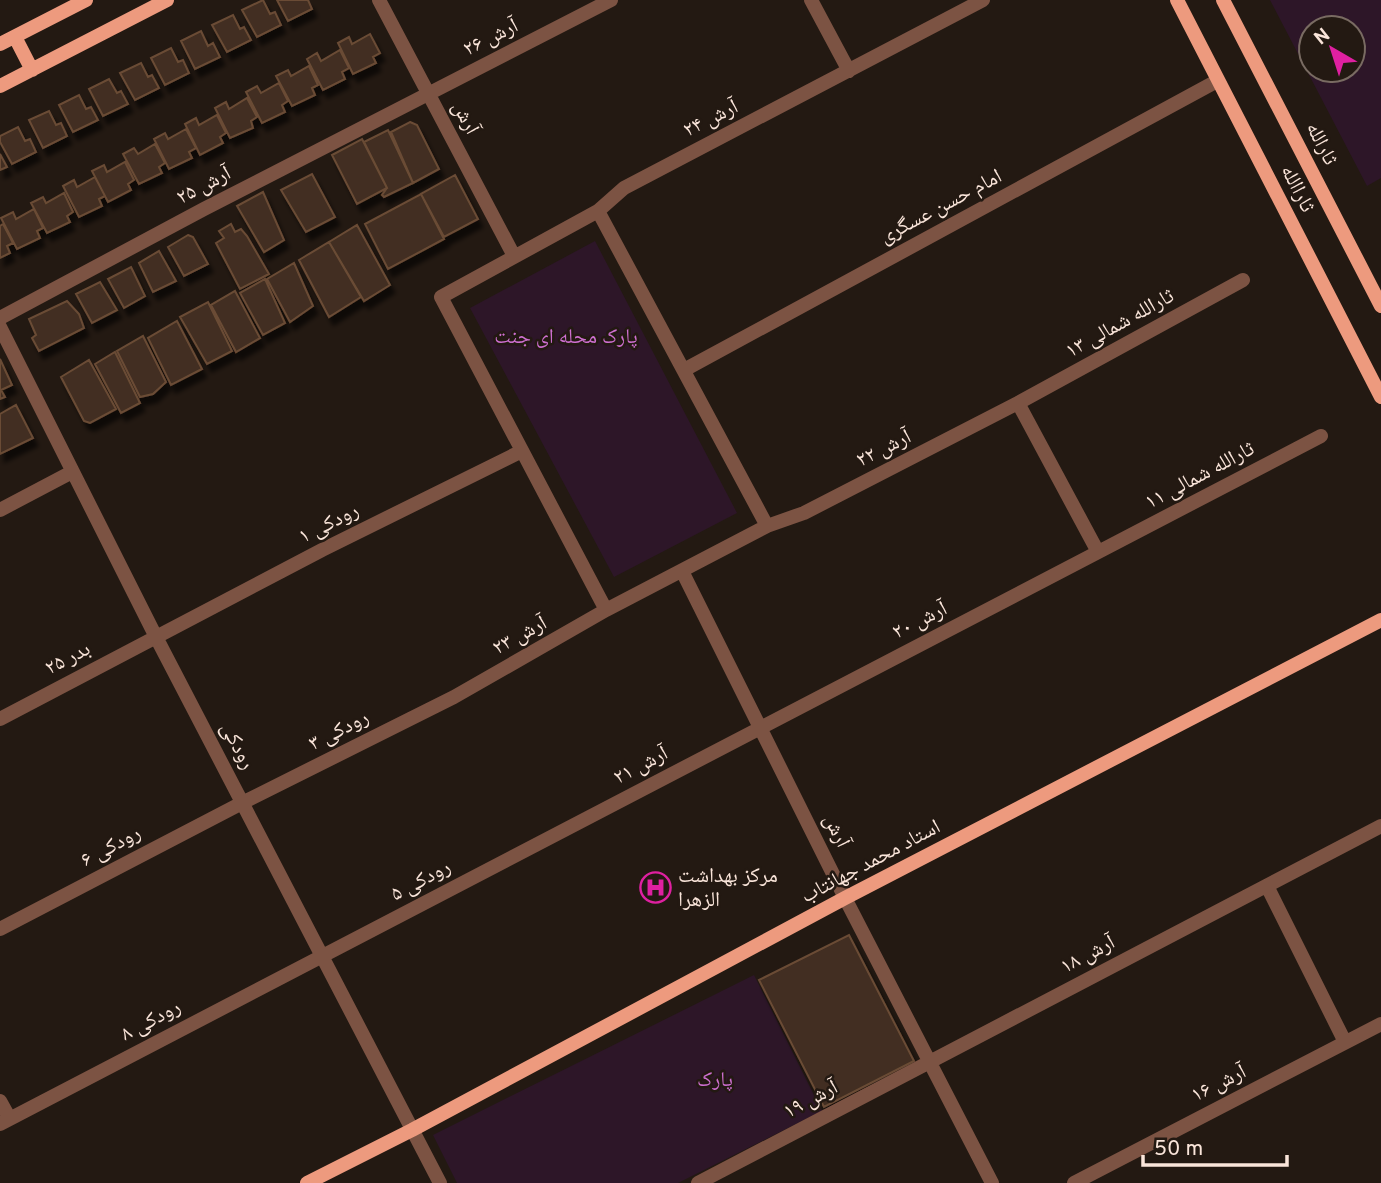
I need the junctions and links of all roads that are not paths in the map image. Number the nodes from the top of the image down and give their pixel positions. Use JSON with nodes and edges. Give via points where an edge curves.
{"nodes":[{"id":1,"x":86,"y":0,"type":"edge"},
{"id":2,"x":167,"y":0,"type":"edge"},
{"id":3,"x":379,"y":0,"type":"edge"},
{"id":4,"x":611,"y":0,"type":"edge"},
{"id":5,"x":811,"y":0,"type":"edge"},
{"id":6,"x":983,"y":0,"type":"edge"},
{"id":7,"x":1177,"y":0,"type":"edge"},
{"id":8,"x":1223,"y":0,"type":"edge"},
{"id":9,"x":15,"y":37,"type":"junction"},
{"id":10,"x":0,"y":44,"type":"edge"},
{"id":11,"x":32,"y":70,"type":"junction"},
{"id":12,"x":849,"y":71,"type":"junction"},
{"id":13,"x":1217,"y":81,"type":"junction"},
{"id":14,"x":0,"y":86,"type":"edge"},
{"id":15,"x":428,"y":94,"type":"junction"},
{"id":16,"x":598,"y":211,"type":"junction"},
{"id":17,"x":514,"y":256,"type":"junction"},
{"id":18,"x":1243,"y":280,"type":"dead end"},
{"id":19,"x":1381,"y":306,"type":"edge"},
{"id":20,"x":0,"y":318,"type":"edge"},
{"id":21,"x":0,"y":327,"type":"edge"},
{"id":22,"x":684,"y":370,"type":"junction"},
{"id":23,"x":1381,"y":397,"type":"edge"},
{"id":24,"x":1018,"y":404,"type":"junction"},
{"id":25,"x":1321,"y":436,"type":"dead end"},
{"id":26,"x":522,"y":451,"type":"junction"},
{"id":27,"x":72,"y":472,"type":"junction"},
{"id":28,"x":0,"y":510,"type":"edge"},
{"id":29,"x":767,"y":526,"type":"junction"},
{"id":30,"x":1098,"y":552,"type":"junction"},
{"id":31,"x":682,"y":571,"type":"junction"},
{"id":32,"x":606,"y":610,"type":"junction"},
{"id":33,"x":1381,"y":620,"type":"edge"},
{"id":34,"x":156,"y":637,"type":"junction"},
{"id":35,"x":454,"y":697,"type":"joint"},
{"id":36,"x":0,"y":719,"type":"edge"},
{"id":37,"x":761,"y":726,"type":"junction"},
{"id":38,"x":242,"y":803,"type":"junction"},
{"id":39,"x":1381,"y":827,"type":"edge"},
{"id":40,"x":540,"y":843,"type":"joint"},
{"id":41,"x":1267,"y":886,"type":"junction"},
{"id":42,"x":845,"y":898,"type":"junction"},
{"id":43,"x":0,"y":929,"type":"edge"},
{"id":44,"x":322,"y":956,"type":"junction"},
{"id":45,"x":1381,"y":1024,"type":"edge"},
{"id":46,"x":1345,"y":1042,"type":"junction"},
{"id":47,"x":930,"y":1062,"type":"junction"},
{"id":48,"x":0,"y":1101,"type":"edge"},
{"id":49,"x":5,"y":1122,"type":"edge"},
{"id":50,"x":412,"y":1130,"type":"junction"},
{"id":51,"x":307,"y":1183,"type":"edge"},
{"id":52,"x":440,"y":1183,"type":"edge"},
{"id":53,"x":698,"y":1183,"type":"edge"},
{"id":54,"x":992,"y":1183,"type":"edge"},
{"id":55,"x":1074,"y":1183,"type":"edge"}],
"edges":[{"from":1,"to":9,"type":"street"},
{"from":2,"to":11,"type":"street"},
{"from":3,"to":15,"type":"street","name":"آرش"},
{"from":4,"to":15,"type":"street","name":"آرش ۲۶"},
{"from":5,"to":12,"type":"street"},
{"from":6,"to":12,"type":"street","name":"آرش ۲۴"},
{"from":7,"to":13,"type":"street","name":"ثاراالله"},
{"from":8,"to":19,"type":"street","name":"ثارالله"},
{"from":9,"to":10,"type":"street"},
{"from":9,"to":11,"type":"street"},
{"from":11,"to":14,"type":"street"},
{"from":12,"to":16,"type":"street","name":"آرش ۲۴","via":[[624,188]]},
{"from":13,"to":22,"type":"street","name":"امام حسن عسگری"},
{"from":13,"to":23,"type":"street","name":"ثاراالله"},
{"from":15,"to":17,"type":"street","name":"آرش"},
{"from":15,"to":20,"type":"street","name":"آرش ۲۵"},
{"from":16,"to":17,"type":"street","name":"آرش ۲۴"},
{"from":16,"to":22,"type":"street"},
{"from":17,"to":26,"type":"street","name":"آرش ۲۴","via":[[441,297]]},
{"from":18,"to":24,"type":"street","name":"ثارالله شمالی ۱۳"},
{"from":21,"to":27,"type":"street","name":"رودکی"},
{"from":22,"to":29,"type":"street"},
{"from":24,"to":29,"type":"street","name":"آرش ۲۲","via":[[804,513]]},
{"from":24,"to":30,"type":"street"},
{"from":25,"to":30,"type":"street","name":"ثارالله شمالی ۱۱"},
{"from":26,"to":32,"type":"street"},
{"from":26,"to":34,"type":"street","name":"رودکی ۱"},
{"from":27,"to":28,"type":"street"},
{"from":27,"to":34,"type":"street","name":"رودکی"},
{"from":29,"to":31,"type":"street","name":"آرش ۲۲"},
{"from":30,"to":37,"type":"street","name":"آرش ۲۰"},
{"from":31,"to":32,"type":"street","name":"آرش ۲۳"},
{"from":31,"to":37,"type":"street","name":"آرش"},
{"from":32,"to":35,"type":"street","name":"آرش ۲۳"},
{"from":33,"to":42,"type":"street","name":"استاد محمد جهانتاب"},
{"from":34,"to":36,"type":"street","name":"بدر ۲۵"},
{"from":34,"to":38,"type":"street","name":"رودکی"},
{"from":35,"to":38,"type":"street","name":"رودکی ۳"},
{"from":37,"to":40,"type":"street","name":"آرش ۲۱"},
{"from":37,"to":42,"type":"street","name":"آرش"},
{"from":38,"to":43,"type":"street","name":"رودکی ۶"},
{"from":38,"to":44,"type":"street","name":"رودکی"},
{"from":39,"to":41,"type":"street","name":"آرش ۱۸"},
{"from":40,"to":44,"type":"street","name":"رودکی ۵"},
{"from":41,"to":46,"type":"street"},
{"from":41,"to":47,"type":"street","name":"آرش ۱۸"},
{"from":42,"to":47,"type":"street","name":"آرش"},
{"from":42,"to":50,"type":"street","name":"استاد محمد جهانتاب"},
{"from":44,"to":49,"type":"street","name":"رودکی ۸"},
{"from":44,"to":50,"type":"street","name":"رودکی"},
{"from":45,"to":46,"type":"street","name":"آرش ۱۶"},
{"from":46,"to":55,"type":"street","name":"آرش ۱۶"},
{"from":47,"to":53,"type":"street","name":"آرش ۱۹"},
{"from":47,"to":54,"type":"street","name":"آرش"},
{"from":48,"to":49,"type":"street"},
{"from":50,"to":51,"type":"street","name":"استاد محمد جهانتاب"},
{"from":50,"to":52,"type":"street","name":"رودکی"}]}
